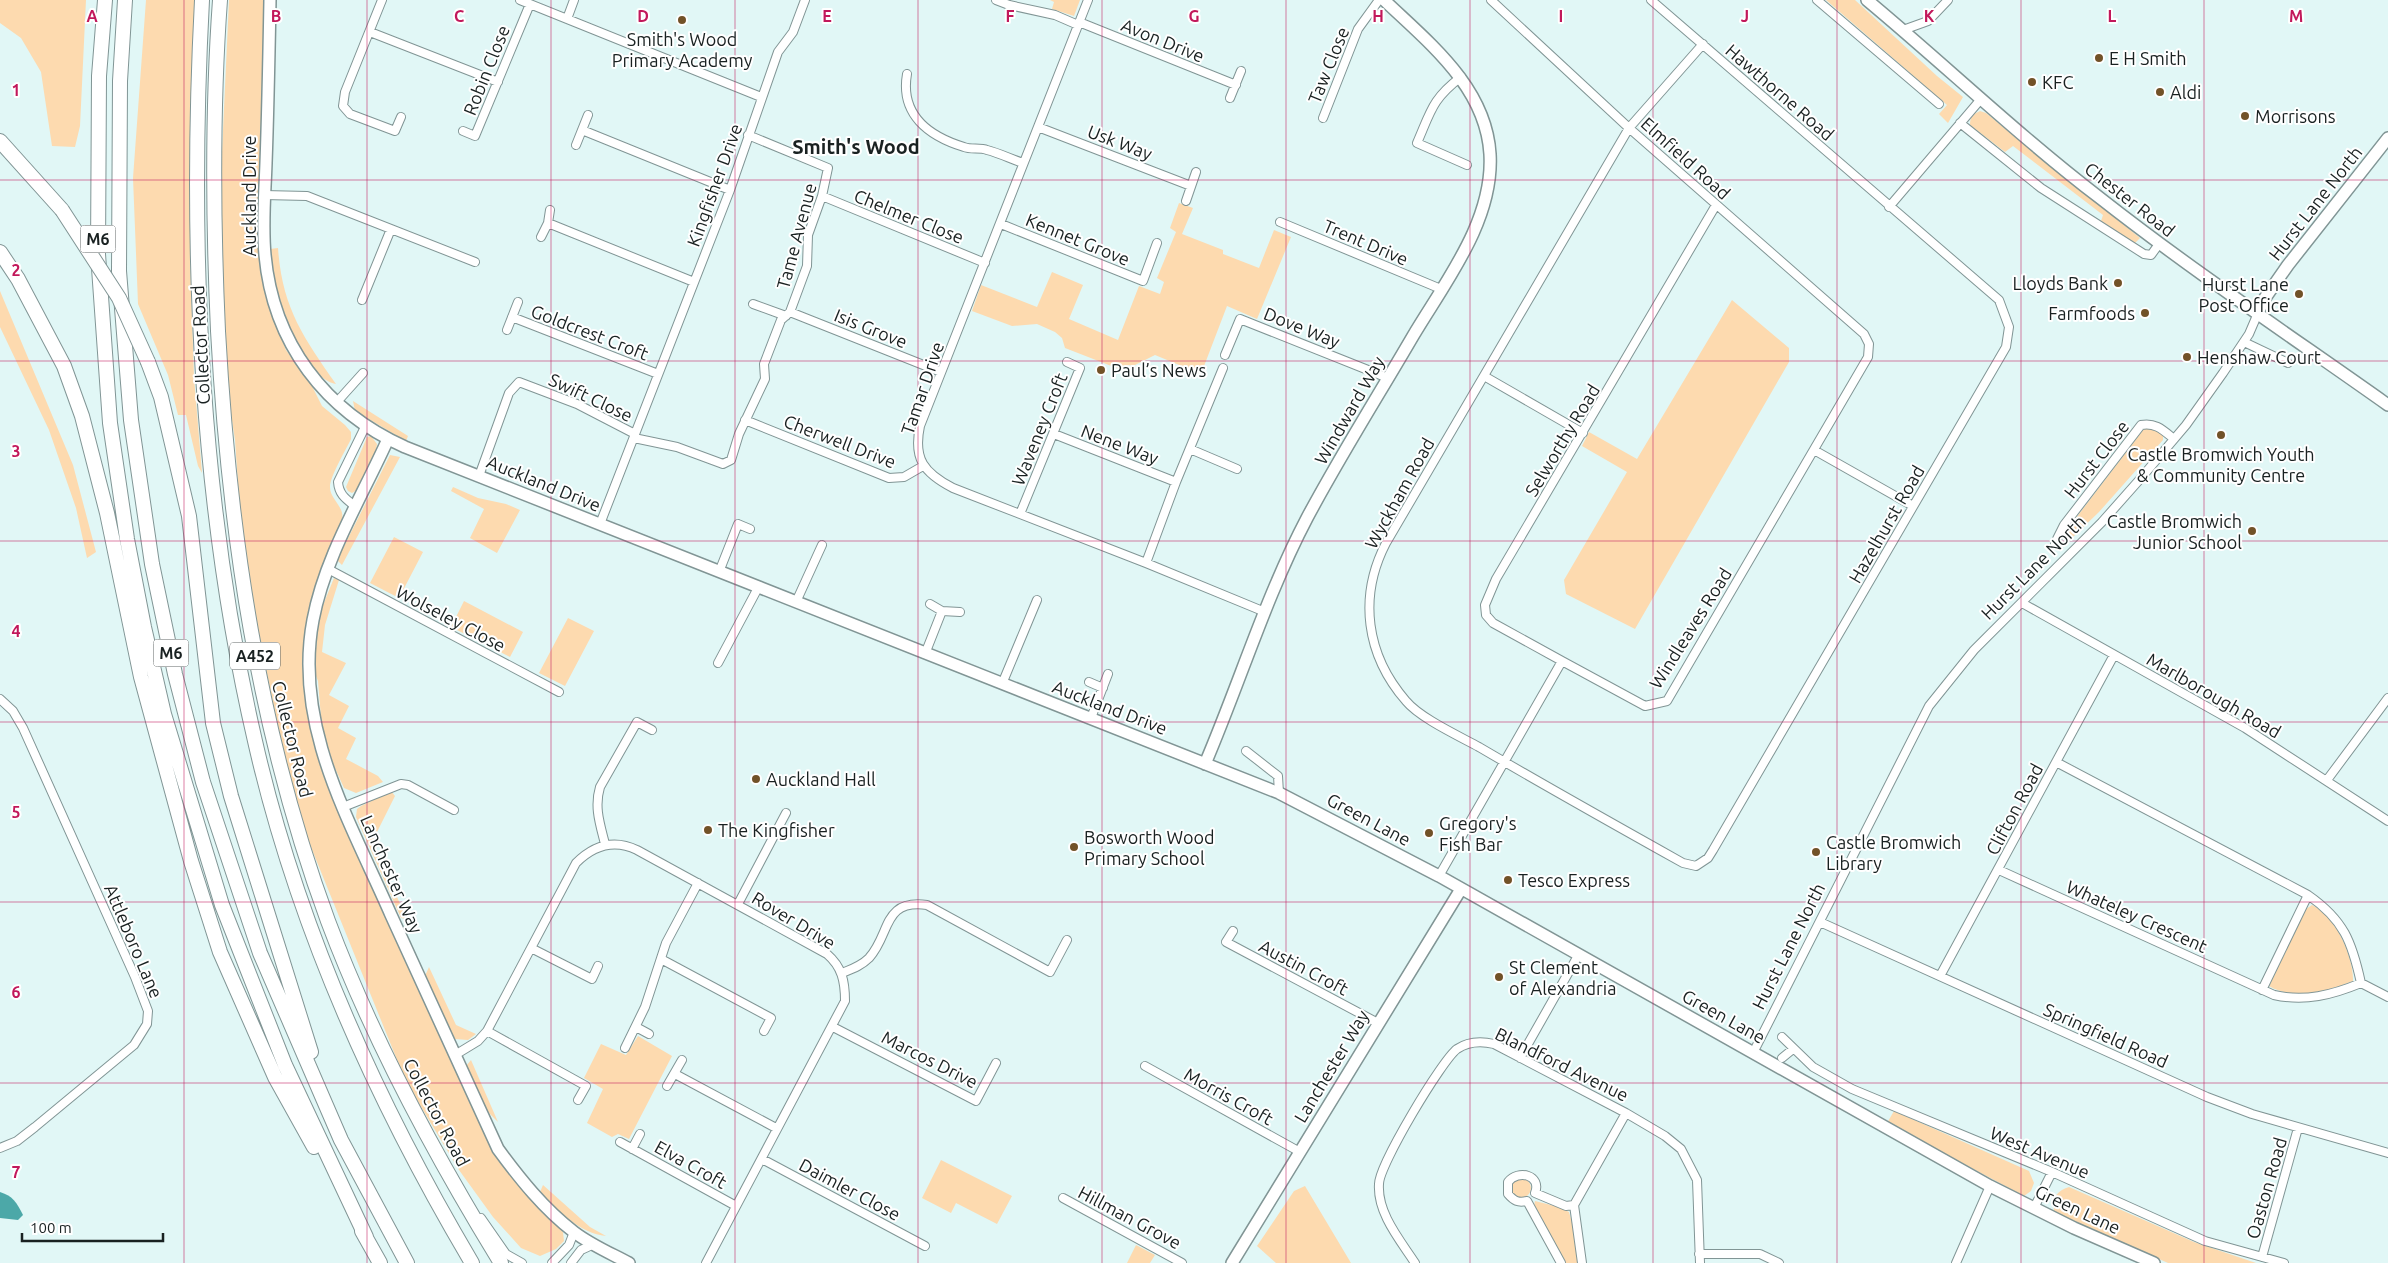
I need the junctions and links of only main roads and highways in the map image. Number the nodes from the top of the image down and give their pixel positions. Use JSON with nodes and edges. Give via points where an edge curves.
{"nodes":[{"id":1,"x":105,"y":0,"type":"edge"},
{"id":2,"x":125,"y":0,"type":"edge"},
{"id":3,"x":202,"y":0,"type":"edge"},
{"id":4,"x":220,"y":0,"type":"edge"},
{"id":5,"x":0,"y":141,"type":"edge"},
{"id":6,"x":0,"y":252,"type":"edge"},
{"id":7,"x":341,"y":1140,"type":"junction"},
{"id":8,"x":366,"y":1237,"type":"junction"},
{"id":9,"x":380,"y":1263,"type":"edge"},
{"id":10,"x":407,"y":1263,"type":"edge"},
{"id":11,"x":472,"y":1263,"type":"edge"},
{"id":12,"x":501,"y":1263,"type":"edge"}],
"edges":[{"from":1,"to":8,"type":"highway","number":"M6","via":[[99,76],[98,254],[110,423],[144,627],[164,714],[222,905],[285,1065]]},
{"from":2,"to":7,"type":"highway","number":"M6","via":[[120,81],[119,271],[131,420],[152,564],[175,674],[203,782],[260,953]]},
{"from":3,"to":11,"type":"highway","name":"Collector Road","number":"A452","via":[[199,57],[200,334],[218,526],[230,614],[255,743],[308,919],[343,1010],[379,1092],[440,1210]]},
{"from":4,"to":12,"type":"highway","name":"Collector Road","number":"A452","via":[[216,60],[214,244],[224,435],[246,609],[272,741],[297,830],[328,921],[362,1004],[399,1085]]},
{"from":5,"to":7,"type":"highway","bridge":true,"via":[[62,210],[119,298],[161,397],[189,516],[213,723],[231,796],[280,957]]},
{"from":6,"to":8,"type":"highway","via":[[64,366],[82,416],[107,513],[140,677],[220,952],[275,1077]]},
{"from":7,"to":10,"type":"highway","number":"M6"},
{"from":8,"to":9,"type":"highway","number":"M6"}]}
